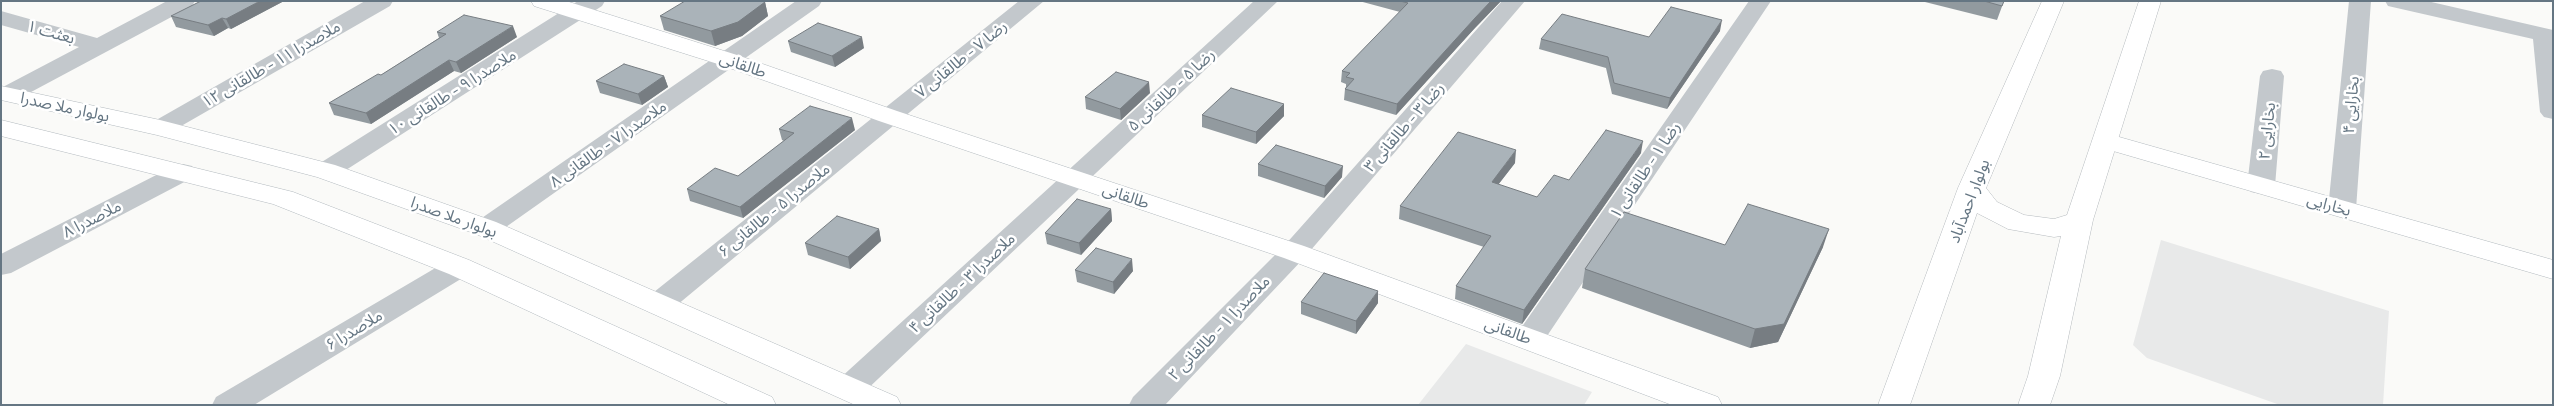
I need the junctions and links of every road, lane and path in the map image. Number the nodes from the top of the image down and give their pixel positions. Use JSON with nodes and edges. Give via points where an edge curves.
{"nodes":[{"id":1,"x":184,"y":1,"type":"edge"},
{"id":2,"x":382,"y":1,"type":"edge"},
{"id":3,"x":542,"y":1,"type":"edge"},
{"id":4,"x":811,"y":1,"type":"edge"},
{"id":5,"x":1033,"y":1,"type":"edge"},
{"id":6,"x":1267,"y":1,"type":"edge"},
{"id":7,"x":1514,"y":1,"type":"edge"},
{"id":8,"x":1760,"y":1,"type":"edge"},
{"id":9,"x":2053,"y":1,"type":"edge"},
{"id":10,"x":2150,"y":1,"type":"edge"},
{"id":11,"x":2360,"y":1,"type":"edge"},
{"id":12,"x":2396,"y":1,"type":"edge"},
{"id":13,"x":586,"y":7,"type":"edge"},
{"id":14,"x":1,"y":18,"type":"edge"},
{"id":15,"x":2548,"y":36,"type":"edge"},
{"id":16,"x":100,"y":46,"type":"junction"},
{"id":17,"x":729,"y":60,"type":"junction"},
{"id":18,"x":2272,"y":76,"type":"dead end"},
{"id":19,"x":5,"y":94,"type":"edge"},
{"id":20,"x":2553,"y":112,"type":"edge"},
{"id":21,"x":888,"y":116,"type":"junction"},
{"id":22,"x":1,"y":128,"type":"edge"},
{"id":23,"x":160,"y":128,"type":"junction"},
{"id":24,"x":2105,"y":140,"type":"junction"},
{"id":25,"x":326,"y":171,"type":"junction"},
{"id":26,"x":183,"y":172,"type":"junction"},
{"id":27,"x":1076,"y":178,"type":"junction"},
{"id":28,"x":2261,"y":186,"type":"junction"},
{"id":29,"x":1972,"y":188,"type":"junction"},
{"id":30,"x":2342,"y":209,"type":"junction"},
{"id":31,"x":2079,"y":220,"type":"junction"},
{"id":32,"x":486,"y":228,"type":"junction"},
{"id":33,"x":1294,"y":252,"type":"junction"},
{"id":34,"x":1,"y":266,"type":"edge"},
{"id":35,"x":459,"y":267,"type":"junction"},
{"id":36,"x":2553,"y":270,"type":"edge"},
{"id":37,"x":660,"y":303,"type":"junction"},
{"id":38,"x":1530,"y":338,"type":"junction"},
{"id":39,"x":848,"y":388,"type":"junction"},
{"id":40,"x":2039,"y":390,"type":"edge"},
{"id":41,"x":238,"y":399,"type":"edge"},
{"id":42,"x":758,"y":404,"type":"edge"},
{"id":43,"x":885,"y":405,"type":"edge"},
{"id":44,"x":1145,"y":405,"type":"edge"},
{"id":45,"x":1706,"y":405,"type":"edge"},
{"id":46,"x":1894,"y":405,"type":"edge"},
{"id":47,"x":2056,"y":405,"type":"edge"}],
"edges":[{"from":1,"to":16,"type":"street"},
{"from":2,"to":23,"type":"street","name":"ملاصدرا ۱۱ - طالقانی ۱۲"},
{"from":3,"to":13,"type":"main road","name":"طالقانی"},
{"from":4,"to":17,"type":"street","name":"ملاصدرا ۷ - طالقانی ۸"},
{"from":5,"to":21,"type":"street","name":"رضا ۷ - طالقانی ۷"},
{"from":6,"to":27,"type":"street","name":"رضا ۵ - طالقانی ۵"},
{"from":7,"to":33,"type":"street","name":"رضا ۳ - طالقانی ۳"},
{"from":8,"to":38,"type":"street","name":"رضا ۱ - طالقانی ۱"},
{"from":9,"to":29,"type":"main road","name":"بولوار احمدآباد"},
{"from":10,"to":24,"type":"main road"},
{"from":11,"to":30,"type":"street","name":"بخارایی ۴"},
{"from":12,"to":15,"type":"street"},
{"from":13,"to":17,"type":"main road","name":"طالقانی"},
{"from":13,"to":25,"type":"street","name":"ملاصدرا ۹ - طالقانی ۱۰"},
{"from":14,"to":16,"type":"street","name":"بعثت ۱"},
{"from":15,"to":20,"type":"street"},
{"from":16,"to":19,"type":"street"},
{"from":17,"to":21,"type":"main road","name":"طالقانی"},
{"from":17,"to":32,"type":"street","name":"ملاصدرا ۷ - طالقانی ۸"},
{"from":18,"to":28,"type":"street","name":"بخارایی ۲"},
{"from":19,"to":23,"type":"main road","name":"بولوار ملا صدرا"},
{"from":21,"to":27,"type":"main road","name":"طالقانی"},
{"from":21,"to":37,"type":"street","name":"ملاصدرا ۵ - طالقانی ۶"},
{"from":22,"to":26,"type":"main road"},
{"from":23,"to":25,"type":"main road","name":"بولوار ملا صدرا"},
{"from":24,"to":28,"type":"main road","name":"بخارایی"},
{"from":24,"to":31,"type":"main road"},
{"from":25,"to":32,"type":"main road","name":"بولوار ملا صدرا"},
{"from":26,"to":34,"type":"street","name":"ملاصدرا ۸"},
{"from":26,"to":35,"type":"main road","via":[[283,198]]},
{"from":27,"to":33,"type":"main road","name":"طالقانی"},
{"from":27,"to":39,"type":"street","name":"ملاصدرا ۳ - طالقانی ۴"},
{"from":28,"to":30,"type":"main road","name":"بخارایی"},
{"from":29,"to":31,"type":"main road","via":[[1987,208],[2018,223],[2054,228],[2069,226]]},
{"from":29,"to":46,"type":"main road","name":"بولوار احمدآباد"},
{"from":30,"to":36,"type":"main road","name":"بخارایی"},
{"from":31,"to":40,"type":"main road"},
{"from":32,"to":37,"type":"main road","name":"بولوار ملا صدرا"},
{"from":33,"to":38,"type":"main road","name":"طالقانی"},
{"from":33,"to":44,"type":"street","name":"ملاصدرا ۱ - طالقانی ۲"},
{"from":35,"to":41,"type":"street","name":"ملاصدرا ۶"},
{"from":35,"to":42,"type":"main road"},
{"from":37,"to":39,"type":"main road","name":"بولوار ملا صدرا"},
{"from":38,"to":45,"type":"main road","name":"طالقانی"},
{"from":39,"to":43,"type":"main road","name":"بولوار ملا صدرا"},
{"from":40,"to":47,"type":"main road"}]}
